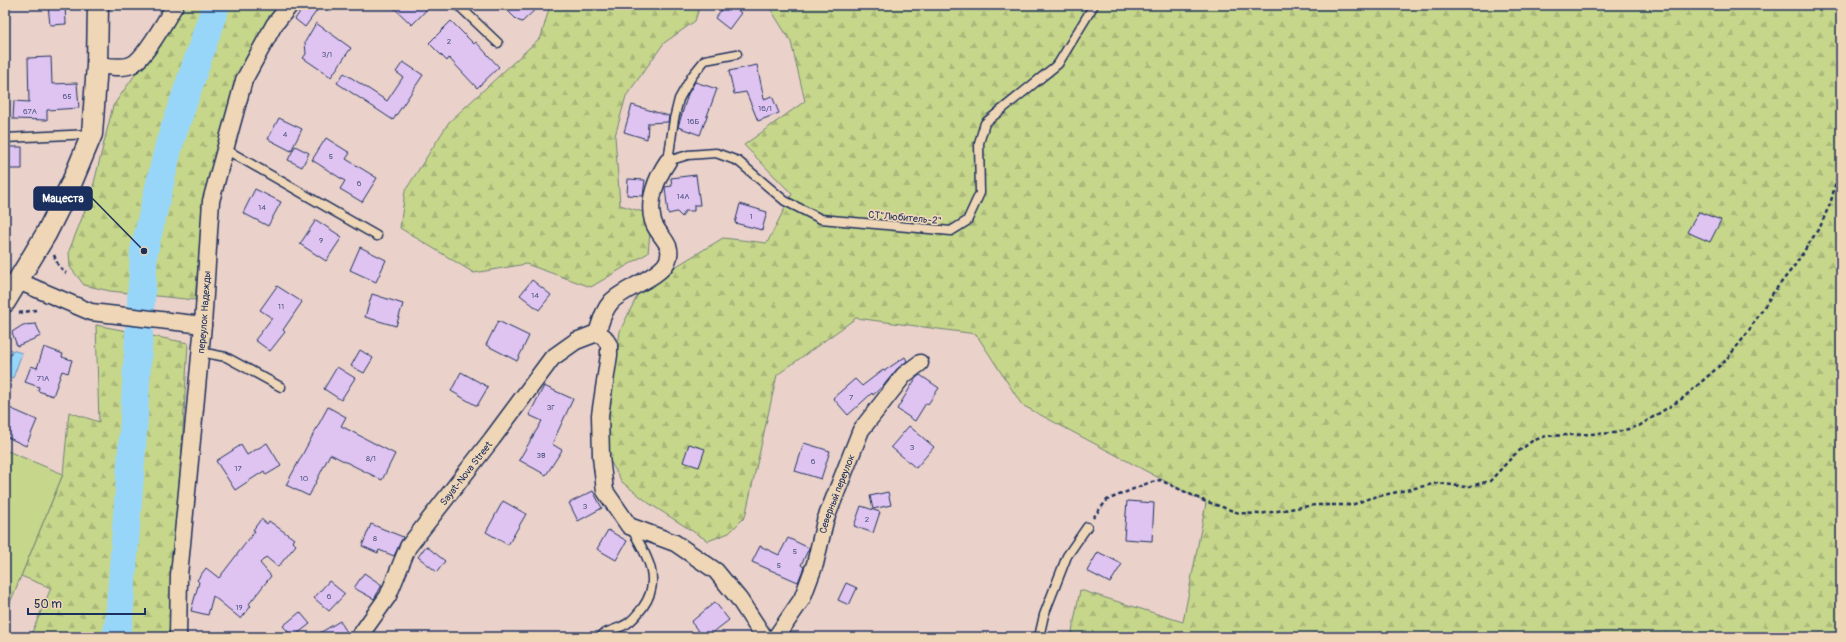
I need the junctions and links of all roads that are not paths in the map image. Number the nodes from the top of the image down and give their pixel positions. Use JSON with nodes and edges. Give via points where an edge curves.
{"nodes":[{"id":1,"x":98,"y":5,"type":"edge"},
{"id":2,"x":175,"y":5,"type":"edge"},
{"id":3,"x":290,"y":5,"type":"edge"},
{"id":4,"x":458,"y":5,"type":"edge"},
{"id":5,"x":1094,"y":5,"type":"edge"},
{"id":6,"x":498,"y":43,"type":"dead end"},
{"id":7,"x":737,"y":54,"type":"dead end"},
{"id":8,"x":97,"y":65,"type":"junction"},
{"id":9,"x":92,"y":134,"type":"junction"},
{"id":10,"x":5,"y":138,"type":"edge"},
{"id":11,"x":224,"y":149,"type":"junction"},
{"id":12,"x":668,"y":161,"type":"junction"},
{"id":13,"x":377,"y":236,"type":"dead end"},
{"id":14,"x":18,"y":281,"type":"junction"},
{"id":15,"x":12,"y":311,"type":"edge"},
{"id":16,"x":203,"y":325,"type":"junction"},
{"id":17,"x":597,"y":333,"type":"junction"},
{"id":18,"x":200,"y":352,"type":"junction"},
{"id":19,"x":920,"y":363,"type":"dead end"},
{"id":20,"x":281,"y":388,"type":"dead end"},
{"id":21,"x":629,"y":526,"type":"junction"},
{"id":22,"x":1087,"y":526,"type":"road end"},
{"id":23,"x":603,"y":634,"type":"dead end"},
{"id":24,"x":178,"y":637,"type":"edge"},
{"id":25,"x":359,"y":637,"type":"edge"},
{"id":26,"x":764,"y":637,"type":"edge"},
{"id":27,"x":776,"y":637,"type":"edge"},
{"id":28,"x":1039,"y":637,"type":"edge"}],
"edges":[{"from":1,"to":8,"type":"street"},
{"from":2,"to":8,"type":"street","via":[[146,51],[133,65]]},
{"from":3,"to":11,"type":"street","name":"переулок Надежды","via":[[274,25],[244,80]]},
{"from":4,"to":6,"type":"lane"},
{"from":5,"to":12,"type":"lane","name":"СТ\"Любитель-2\"","via":[[1058,64],[985,123],[979,143],[980,193],[966,221],[952,231],[821,219],[785,201],[738,161],[716,153],[688,155]]},
{"from":7,"to":12,"type":"lane","via":[[706,60],[692,76],[679,99]]},
{"from":8,"to":9,"type":"street"},
{"from":9,"to":10,"type":"lane"},
{"from":9,"to":14,"type":"street","via":[[46,234]]},
{"from":11,"to":13,"type":"lane"},
{"from":11,"to":16,"type":"street","name":"переулок Надежды","via":[[211,201]]},
{"from":12,"to":17,"type":"street","via":[[660,173],[650,208],[653,223],[669,244],[667,263],[612,301],[605,310]]},
{"from":14,"to":15,"type":"street"},
{"from":14,"to":16,"type":"street","via":[[91,312]]},
{"from":16,"to":18,"type":"street","name":"переулок Надежды"},
{"from":17,"to":21,"type":"street","via":[[609,344],[600,415],[605,491]]},
{"from":17,"to":25,"type":"street","name":"Sayat-Nova Street","via":[[576,341],[552,358],[408,547],[388,596]]},
{"from":18,"to":20,"type":"lane","via":[[226,357]]},
{"from":18,"to":24,"type":"street","name":"переулок Надежды","via":[[179,575]]},
{"from":19,"to":27,"type":"street","name":"Северный переулок","via":[[904,375],[860,430],[825,521],[815,564],[802,599]]},
{"from":21,"to":23,"type":"lane","via":[[646,554],[653,582],[649,599],[629,623]]},
{"from":21,"to":26,"type":"street","via":[[676,543],[716,571],[739,599]]},
{"from":22,"to":28,"type":"lane","via":[[1067,556],[1044,615]]}]}
